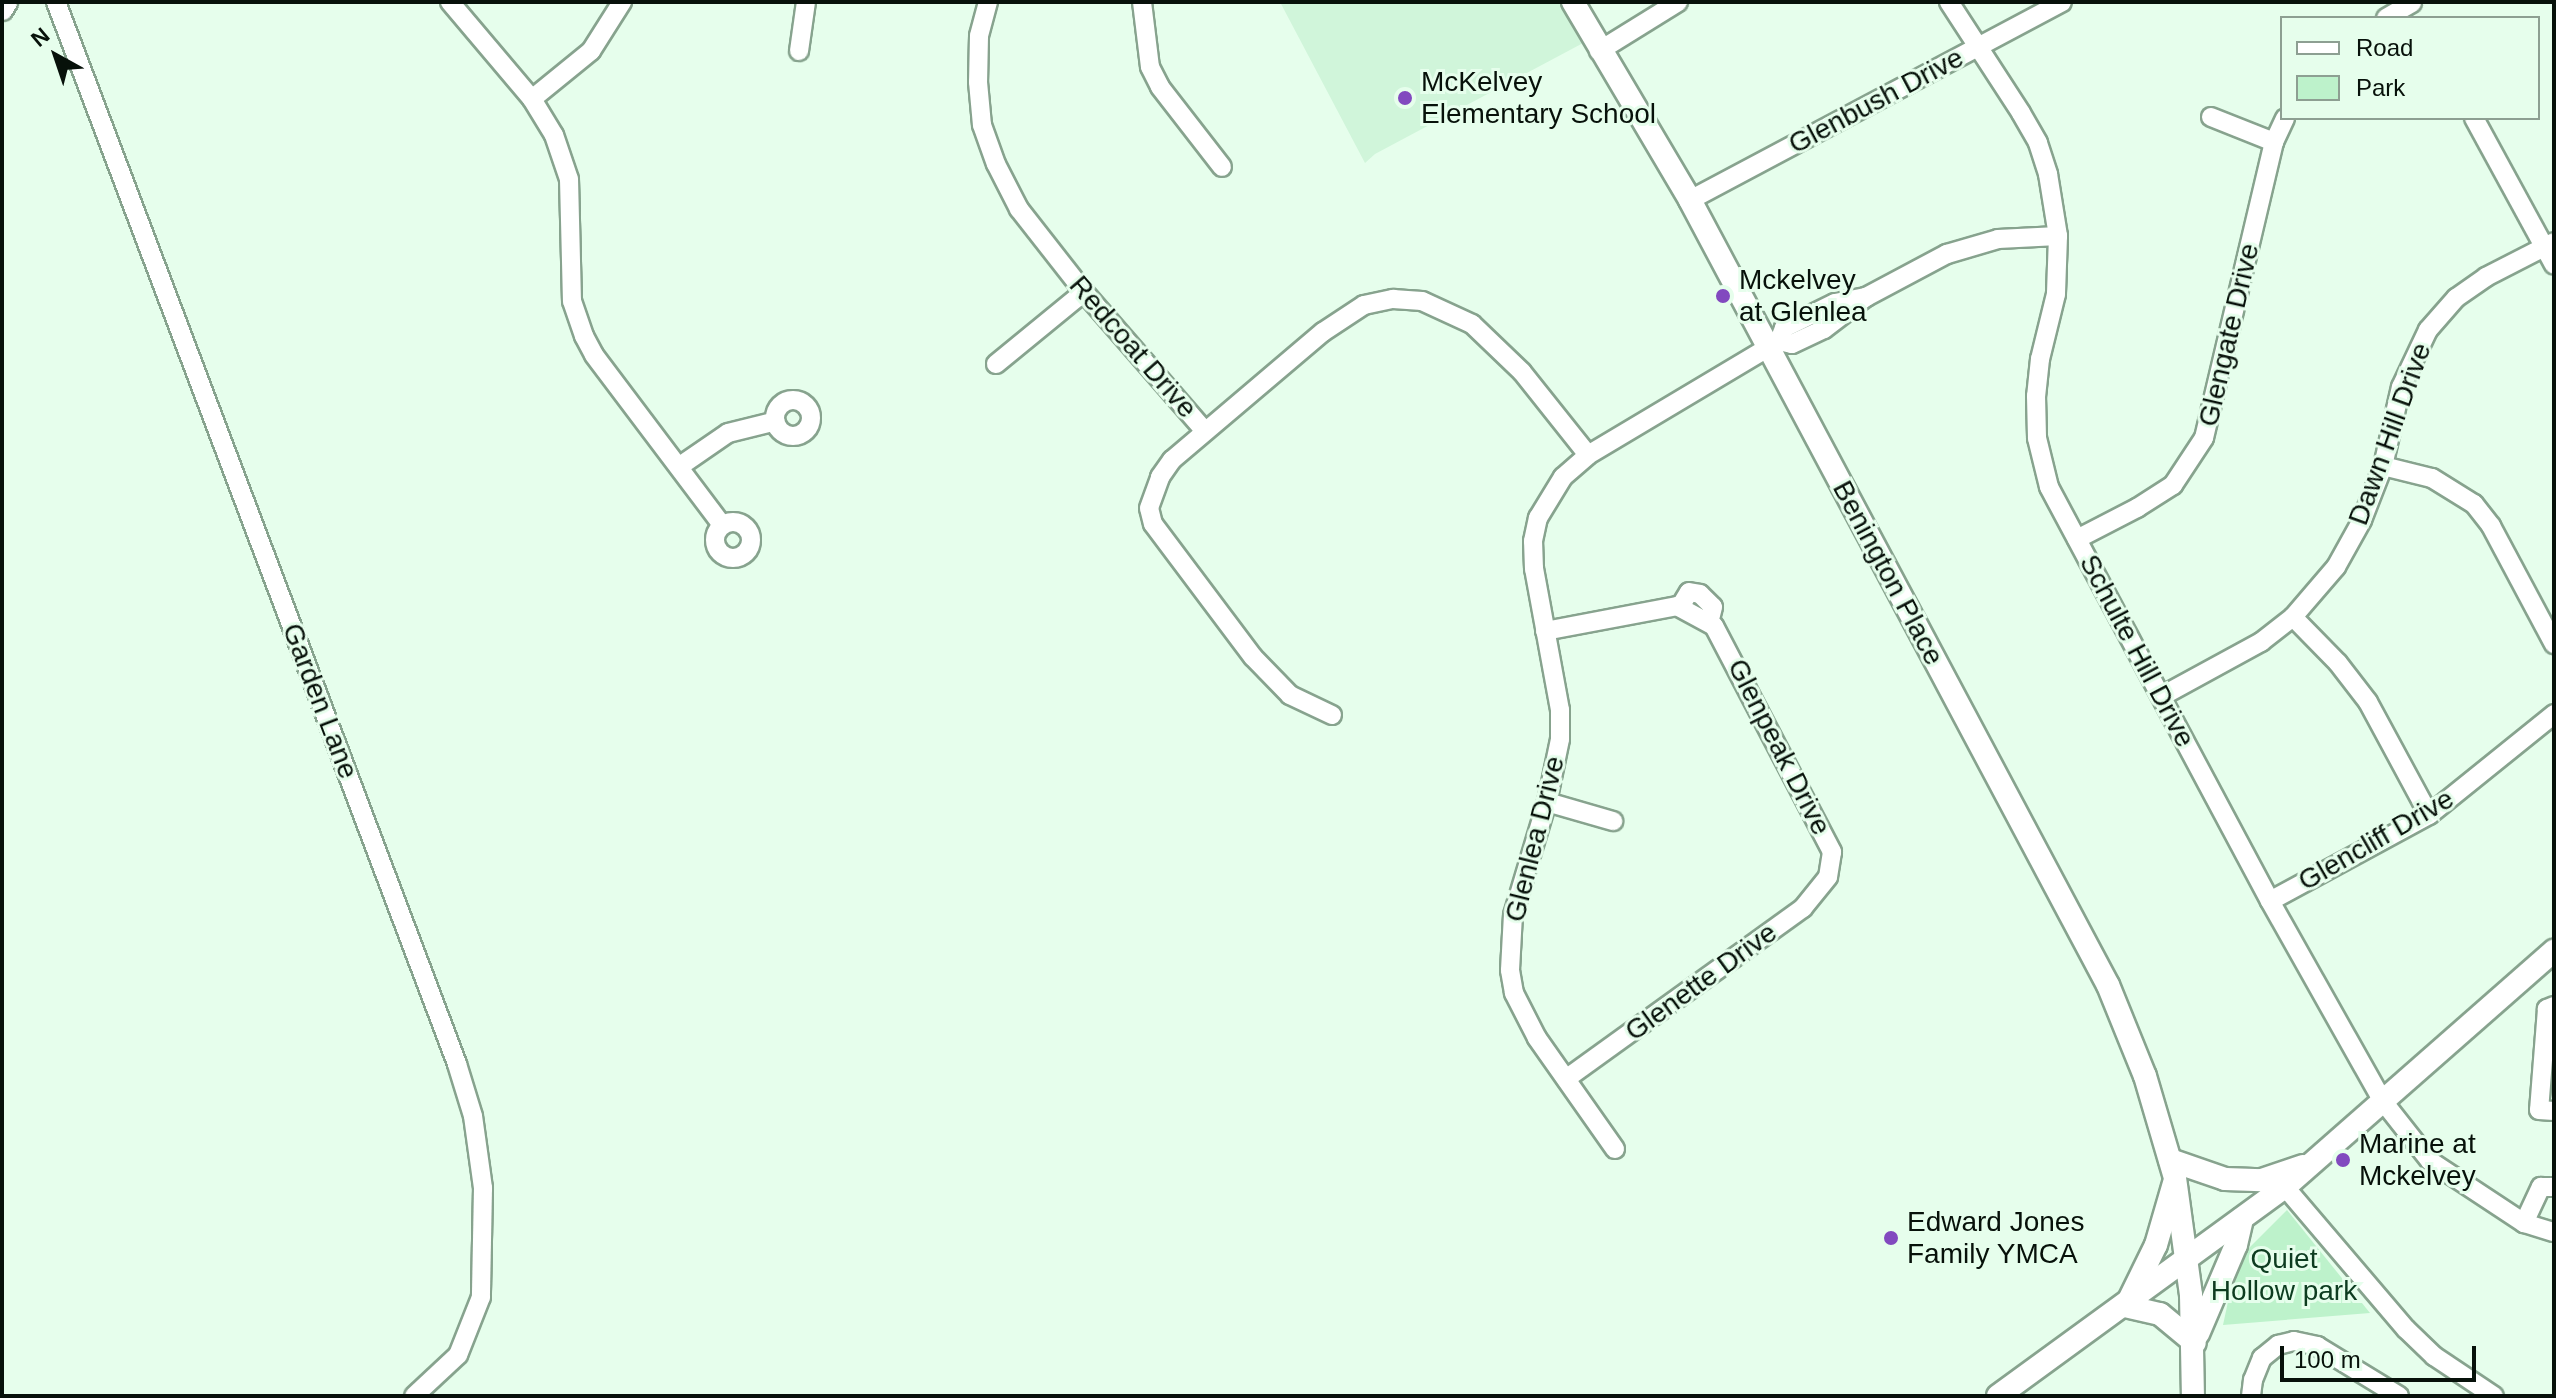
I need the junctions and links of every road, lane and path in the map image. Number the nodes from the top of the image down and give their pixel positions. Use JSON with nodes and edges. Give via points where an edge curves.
{"nodes":[{"id":1,"x":6,"y":2,"type":"edge"},
{"id":2,"x":56,"y":2,"type":"edge"},
{"id":3,"x":450,"y":2,"type":"edge"},
{"id":4,"x":622,"y":2,"type":"edge"},
{"id":5,"x":806,"y":2,"type":"edge"},
{"id":6,"x":988,"y":2,"type":"edge"},
{"id":7,"x":1142,"y":2,"type":"edge"},
{"id":8,"x":1573,"y":2,"type":"edge"},
{"id":9,"x":1678,"y":2,"type":"edge"},
{"id":10,"x":1949,"y":2,"type":"edge"},
{"id":11,"x":2062,"y":2,"type":"edge"},
{"id":12,"x":2412,"y":2,"type":"edge"},
{"id":13,"x":2,"y":9,"type":"edge"},
{"id":14,"x":2389,"y":16,"type":"edge"},
{"id":15,"x":1979,"y":47,"type":"junction"},
{"id":16,"x":799,"y":51,"type":"dead end"},
{"id":17,"x":1599,"y":51,"type":"junction"},
{"id":18,"x":532,"y":99,"type":"junction"},
{"id":19,"x":2211,"y":117,"type":"dead end"},
{"id":20,"x":2284,"y":120,"type":"edge"},
{"id":21,"x":2475,"y":120,"type":"edge"},
{"id":22,"x":2274,"y":142,"type":"junction"},
{"id":23,"x":1222,"y":167,"type":"dead end"},
{"id":24,"x":1690,"y":200,"type":"junction"},
{"id":25,"x":2058,"y":236,"type":"junction"},
{"id":26,"x":2549,"y":244,"type":"edge"},
{"id":27,"x":2554,"y":265,"type":"edge"},
{"id":28,"x":1084,"y":292,"type":"junction"},
{"id":29,"x":1773,"y":344,"type":"junction"},
{"id":30,"x":996,"y":364,"type":"dead end"},
{"id":31,"x":776,"y":421,"type":"dead end"},
{"id":32,"x":1205,"y":431,"type":"junction"},
{"id":33,"x":1588,"y":455,"type":"junction"},
{"id":34,"x":680,"y":466,"type":"junction"},
{"id":35,"x":2383,"y":466,"type":"junction"},
{"id":36,"x":722,"y":525,"type":"dead end"},
{"id":37,"x":2077,"y":539,"type":"junction"},
{"id":38,"x":2293,"y":617,"type":"junction"},
{"id":39,"x":1545,"y":631,"type":"junction"},
{"id":40,"x":2554,"y":644,"type":"edge"},
{"id":41,"x":2162,"y":696,"type":"junction"},
{"id":42,"x":2554,"y":714,"type":"edge"},
{"id":43,"x":1332,"y":715,"type":"dead end"},
{"id":44,"x":1547,"y":802,"type":"junction"},
{"id":45,"x":2429,"y":815,"type":"junction"},
{"id":46,"x":1613,"y":821,"type":"dead end"},
{"id":47,"x":1828,"y":877,"type":"joint"},
{"id":48,"x":2270,"y":901,"type":"junction"},
{"id":49,"x":2554,"y":951,"type":"edge"},
{"id":50,"x":2554,"y":1006,"type":"edge"},
{"id":51,"x":1566,"y":1079,"type":"junction"},
{"id":52,"x":2382,"y":1100,"type":"junction"},
{"id":53,"x":2554,"y":1111,"type":"edge"},
{"id":54,"x":1615,"y":1149,"type":"dead end"},
{"id":55,"x":2313,"y":1162,"type":"junction"},
{"id":56,"x":2173,"y":1169,"type":"junction"},
{"id":57,"x":2285,"y":1187,"type":"junction"},
{"id":58,"x":2554,"y":1187,"type":"edge"},
{"id":59,"x":2242,"y":1219,"type":"junction"},
{"id":60,"x":2524,"y":1223,"type":"junction"},
{"id":61,"x":2554,"y":1232,"type":"edge"},
{"id":62,"x":2188,"y":1260,"type":"junction"},
{"id":63,"x":2125,"y":1306,"type":"junction"},
{"id":64,"x":2195,"y":1343,"type":"junction"},
{"id":65,"x":414,"y":1396,"type":"edge"},
{"id":66,"x":1998,"y":1396,"type":"edge"},
{"id":67,"x":2193,"y":1396,"type":"edge"},
{"id":68,"x":2251,"y":1396,"type":"edge"},
{"id":69,"x":2399,"y":1396,"type":"edge"},
{"id":70,"x":2494,"y":1396,"type":"edge"}],
"edges":[{"from":1,"to":13,"type":"main road"},
{"from":2,"to":65,"type":"street","name":"Garden Lane","via":[[473,1116],[483,1188],[481,1297],[458,1355]]},
{"from":3,"to":18,"type":"street"},
{"from":4,"to":18,"type":"street","via":[[591,51]]},
{"from":5,"to":16,"type":"street"},
{"from":6,"to":28,"type":"street","name":"Redcoat Drive","via":[[979,36],[982,125],[1019,209]]},
{"from":7,"to":23,"type":"street","via":[[1150,67]]},
{"from":8,"to":17,"type":"main road","name":"Benington Place"},
{"from":9,"to":17,"type":"street"},
{"from":10,"to":15,"type":"street","name":"Schulte Hill Drive"},
{"from":11,"to":15,"type":"street","name":"Glenbush Drive"},
{"from":12,"to":14,"type":"street"},
{"from":15,"to":24,"type":"street","name":"Glenbush Drive"},
{"from":15,"to":25,"type":"street","name":"Schulte Hill Drive","via":[[2038,143]]},
{"from":17,"to":24,"type":"main road","name":"Benington Place"},
{"from":18,"to":34,"type":"street","via":[[554,135],[569,179],[576,320],[594,355]]},
{"from":19,"to":22,"type":"street"},
{"from":20,"to":22,"type":"street","name":"Glengate Drive"},
{"from":21,"to":26,"type":"street"},
{"from":22,"to":37,"type":"street","name":"Glengate Drive","via":[[2204,438],[2173,485]]},
{"from":24,"to":29,"type":"main road","name":"Benington Place"},
{"from":25,"to":29,"type":"street","name":"Glenlea Drive","via":[[1998,239],[1947,254],[1866,297],[1852,297],[1811,314],[1784,328]]},
{"from":25,"to":37,"type":"street","name":"Schulte Hill Drive","via":[[2056,294],[2036,396],[2037,438],[2049,487]]},
{"from":26,"to":27,"type":"street"},
{"from":26,"to":35,"type":"street","name":"Dawn Hill Drive","via":[[2456,298],[2428,330],[2401,387]]},
{"from":28,"to":30,"type":"street"},
{"from":28,"to":32,"type":"street","name":"Redcoat Drive"},
{"from":29,"to":33,"type":"street","name":"Glenlea Drive"},
{"from":29,"to":56,"type":"main road","name":"Benington Place","via":[[2108,985],[2145,1076]]},
{"from":31,"to":34,"type":"street","via":[[728,433]]},
{"from":32,"to":33,"type":"street","via":[[1323,332],[1364,305],[1393,299],[1422,301],[1472,324],[1522,372]]},
{"from":32,"to":43,"type":"street","name":"Redcoat Drive","via":[[1160,477],[1149,508],[1153,524],[1253,657],[1290,695]]},
{"from":33,"to":39,"type":"street","name":"Glenlea Drive","via":[[1563,477],[1538,518],[1534,569]]},
{"from":34,"to":36,"type":"street"},
{"from":35,"to":38,"type":"street","name":"Dawn Hill Drive","via":[[2336,567]]},
{"from":35,"to":40,"type":"street","via":[[2432,478],[2474,504]]},
{"from":37,"to":41,"type":"street","name":"Schulte Hill Drive"},
{"from":38,"to":41,"type":"street","name":"Dawn Hill Drive","via":[[2261,642]]},
{"from":38,"to":45,"type":"street","via":[[2368,702]]},
{"from":39,"to":44,"type":"street","name":"Glenlea Drive","via":[[1560,710],[1560,739]]},
{"from":39,"to":47,"type":"street","name":"Glenpeak Drive","via":[[1680,607],[1709,623],[1719,632],[1825,833],[1832,852]]},
{"from":41,"to":48,"type":"street","name":"Schulte Hill Drive"},
{"from":42,"to":45,"type":"street","name":"Glencliff Drive"},
{"from":44,"to":46,"type":"street"},
{"from":44,"to":51,"type":"street","name":"Glenlea Drive","via":[[1513,915],[1510,970],[1514,993],[1537,1038]]},
{"from":45,"to":48,"type":"street","name":"Glencliff Drive"},
{"from":47,"to":51,"type":"street","name":"Glenette Drive","via":[[1803,908]]},
{"from":48,"to":52,"type":"street","name":"Schulte Hill Drive"},
{"from":49,"to":52,"type":"main road"},
{"from":50,"to":53,"type":"street","via":[[2547,1009],[2539,1110]]},
{"from":51,"to":54,"type":"street","name":"Glenlea Drive"},
{"from":52,"to":55,"type":"main road"},
{"from":52,"to":60,"type":"street","name":"Schulte Hill Drive","via":[[2430,1161]]},
{"from":55,"to":56,"type":"main road","via":[[2262,1180]]},
{"from":55,"to":57,"type":"main road"},
{"from":56,"to":62,"type":"main road","name":"Benington Place"},
{"from":56,"to":63,"type":"main road","via":[[2156,1245]]},
{"from":57,"to":59,"type":"main road"},
{"from":57,"to":70,"type":"street","via":[[2413,1337]]},
{"from":58,"to":60,"type":"street","via":[[2541,1187]]},
{"from":59,"to":62,"type":"main road"},
{"from":59,"to":64,"type":"main road"},
{"from":60,"to":61,"type":"street","name":"Schulte Hill Drive"},
{"from":62,"to":63,"type":"main road"},
{"from":62,"to":64,"type":"main road","name":"Benington Place"},
{"from":63,"to":64,"type":"main road","via":[[2160,1314]]},
{"from":63,"to":66,"type":"main road"},
{"from":64,"to":67,"type":"main road"},
{"from":68,"to":69,"type":"street","via":[[2262,1358],[2294,1341],[2317,1346]]}]}
